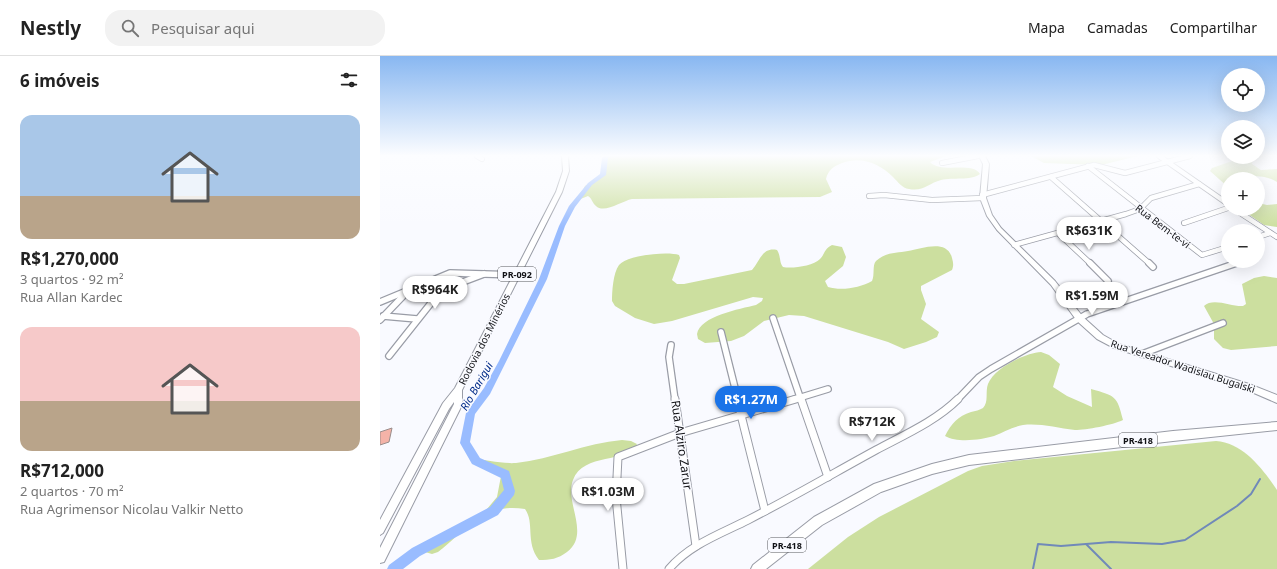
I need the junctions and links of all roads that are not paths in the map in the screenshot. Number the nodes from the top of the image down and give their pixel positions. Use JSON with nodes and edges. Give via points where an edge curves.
{"nodes":[{"id":1,"x":564,"y":180,"type":"edge"},
{"id":2,"x":985,"y":180,"type":"edge"},
{"id":3,"x":1040,"y":180,"type":"edge"},
{"id":4,"x":1053,"y":180,"type":"edge"},
{"id":5,"x":1105,"y":180,"type":"edge"},
{"id":6,"x":1193,"y":180,"type":"edge"},
{"id":7,"x":1199,"y":184,"type":"junction"},
{"id":8,"x":869,"y":196,"type":"dead end"},
{"id":9,"x":983,"y":197,"type":"junction"},
{"id":10,"x":1221,"y":199,"type":"edge"},
{"id":11,"x":1140,"y":208,"type":"junction"},
{"id":12,"x":1221,"y":210,"type":"edge"},
{"id":13,"x":1244,"y":216,"type":"edge"},
{"id":14,"x":1102,"y":221,"type":"junction"},
{"id":15,"x":1184,"y":223,"type":"dead end"},
{"id":16,"x":1058,"y":233,"type":"junction"},
{"id":17,"x":1270,"y":233,"type":"junction"},
{"id":18,"x":1265,"y":235,"type":"edge"},
{"id":19,"x":1277,"y":237,"type":"edge"},
{"id":20,"x":1014,"y":245,"type":"junction"},
{"id":21,"x":1221,"y":250,"type":"edge"},
{"id":22,"x":1154,"y":267,"type":"dead end"},
{"id":23,"x":1222,"y":268,"type":"edge"},
{"id":24,"x":487,"y":273,"type":"junction"},
{"id":25,"x":517,"y":275,"type":"junction"},
{"id":26,"x":1108,"y":281,"type":"dead end"},
{"id":27,"x":407,"y":292,"type":"junction"},
{"id":28,"x":380,"y":302,"type":"edge"},
{"id":29,"x":382,"y":318,"type":"edge"},
{"id":30,"x":773,"y":318,"type":"dead end"},
{"id":31,"x":416,"y":319,"type":"junction"},
{"id":32,"x":1080,"y":319,"type":"junction"},
{"id":33,"x":1223,"y":323,"type":"dead end"},
{"id":34,"x":721,"y":332,"type":"dead end"},
{"id":35,"x":671,"y":345,"type":"dead end"},
{"id":36,"x":1142,"y":354,"type":"junction"},
{"id":37,"x":389,"y":356,"type":"dead end"},
{"id":38,"x":828,"y":389,"type":"dead end"},
{"id":39,"x":458,"y":390,"type":"junction"},
{"id":40,"x":799,"y":398,"type":"junction"},
{"id":41,"x":1277,"y":399,"type":"edge"},
{"id":42,"x":741,"y":415,"type":"junction"},
{"id":43,"x":1277,"y":426,"type":"edge"},
{"id":44,"x":680,"y":433,"type":"junction"},
{"id":45,"x":828,"y":477,"type":"junction"},
{"id":46,"x":765,"y":511,"type":"junction"},
{"id":47,"x":380,"y":530,"type":"edge"},
{"id":48,"x":696,"y":546,"type":"junction"},
{"id":49,"x":380,"y":558,"type":"edge"},
{"id":50,"x":623,"y":569,"type":"edge"},
{"id":51,"x":669,"y":569,"type":"edge"},
{"id":52,"x":756,"y":569,"type":"edge"}],
"edges":[{"from":1,"to":25,"type":"main road","name":"Rodovia dos Minérios","number":"PR-092"},
{"from":2,"to":9,"type":"main road","name":"Rua Vereador Wadislau Bugalski"},
{"from":3,"to":9,"type":"street"},
{"from":4,"to":14,"type":"street"},
{"from":5,"to":11,"type":"street","name":"Rua Bem-te-vi"},
{"from":6,"to":7,"type":"street"},
{"from":7,"to":10,"type":"street"},
{"from":7,"to":11,"type":"street","via":[[1151,198]]},
{"from":8,"to":9,"type":"street","via":[[932,200]]},
{"from":9,"to":20,"type":"main road","name":"Rua Vereador Wadislau Bugalski","via":[[989,215]]},
{"from":11,"to":14,"type":"street"},
{"from":11,"to":21,"type":"street","name":"Rua Bem-te-vi","via":[[1202,255]]},
{"from":12,"to":15,"type":"street"},
{"from":13,"to":17,"type":"street"},
{"from":14,"to":16,"type":"street"},
{"from":14,"to":22,"type":"street"},
{"from":16,"to":20,"type":"street"},
{"from":16,"to":26,"type":"street"},
{"from":17,"to":18,"type":"street"},
{"from":17,"to":19,"type":"street"},
{"from":20,"to":32,"type":"main road","name":"Rua Vereador Wadislau Bugalski","via":[[1052,283]]},
{"from":23,"to":32,"type":"street","via":[[1095,311]]},
{"from":24,"to":25,"type":"street"},
{"from":24,"to":27,"type":"street","via":[[450,273]]},
{"from":24,"to":31,"type":"street","via":[[443,290]]},
{"from":25,"to":39,"type":"main road","name":"Rodovia dos Minérios","number":"PR-092"},
{"from":27,"to":28,"type":"street"},
{"from":27,"to":29,"type":"street"},
{"from":29,"to":31,"type":"street"},
{"from":30,"to":40,"type":"street"},
{"from":31,"to":37,"type":"street"},
{"from":32,"to":36,"type":"main road","name":"Rua Vereador Wadislau Bugalski","via":[[1100,337]]},
{"from":32,"to":45,"type":"street","via":[[991,369],[951,406],[922,426]]},
{"from":33,"to":36,"type":"street"},
{"from":34,"to":42,"type":"street"},
{"from":35,"to":44,"type":"street","name":"Rua Alziro Zarur","via":[[669,357]]},
{"from":36,"to":41,"type":"main road","name":"Rua Vereador Wadislau Bugalski","via":[[1249,387]]},
{"from":38,"to":40,"type":"street"},
{"from":39,"to":47,"type":"main road","name":"Rodovia dos Minérios","number":"PR-092","via":[[446,406]]},
{"from":39,"to":49,"type":"main road","name":"Rodovia dos Minérios","number":"PR-092","via":[[458,404]]},
{"from":40,"to":42,"type":"street"},
{"from":40,"to":45,"type":"street"},
{"from":42,"to":44,"type":"street"},
{"from":42,"to":46,"type":"street"},
{"from":43,"to":52,"type":"highway","number":"PR-418","via":[[969,460],[932,469],[878,488],[818,521]]},
{"from":44,"to":48,"type":"street","name":"Rua Alziro Zarur"},
{"from":44,"to":50,"type":"street","via":[[618,457],[615,467]]},
{"from":45,"to":46,"type":"street"},
{"from":46,"to":48,"type":"street"},
{"from":48,"to":51,"type":"street","via":[[679,557]]}]}
